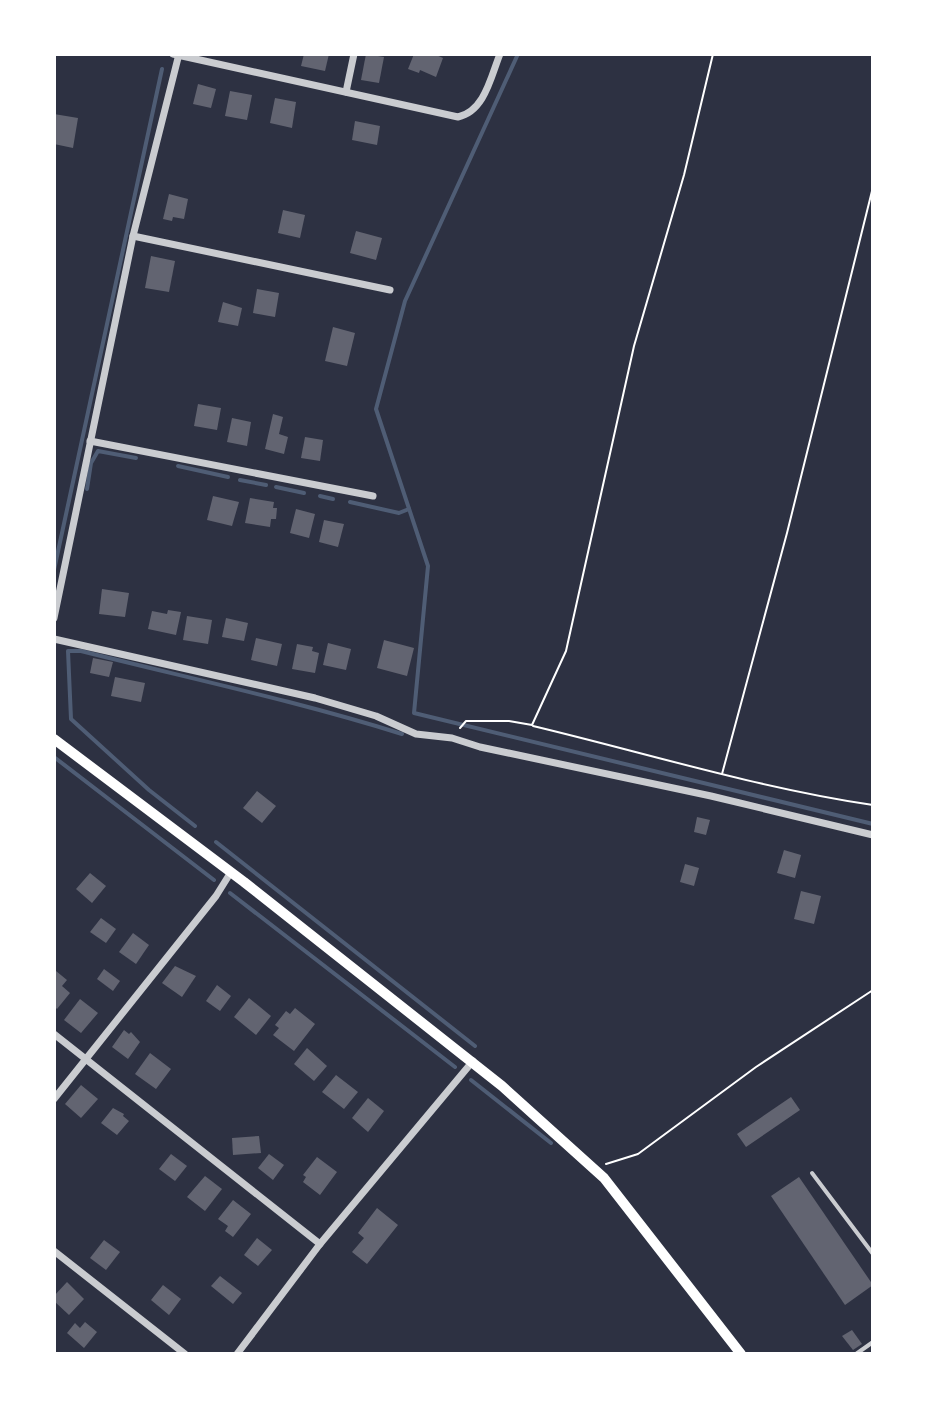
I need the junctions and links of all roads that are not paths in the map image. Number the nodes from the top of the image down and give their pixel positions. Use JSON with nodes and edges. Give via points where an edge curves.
{"nodes":[{"id":1,"x":177,"y":54,"type":"edge"},
{"id":2,"x":354,"y":54,"type":"edge"},
{"id":3,"x":500,"y":54,"type":"edge"},
{"id":4,"x":346,"y":92,"type":"junction"},
{"id":5,"x":133,"y":236,"type":"junction"},
{"id":6,"x":390,"y":290,"type":"dead end"},
{"id":7,"x":90,"y":441,"type":"junction"},
{"id":8,"x":373,"y":496,"type":"dead end"},
{"id":9,"x":54,"y":618,"type":"edge"},
{"id":10,"x":54,"y":639,"type":"edge"},
{"id":11,"x":54,"y":739,"type":"edge"},
{"id":12,"x":873,"y":835,"type":"edge"},
{"id":13,"x":231,"y":872,"type":"junction"},
{"id":14,"x":54,"y":1034,"type":"edge"},
{"id":15,"x":85,"y":1058,"type":"junction"},
{"id":16,"x":473,"y":1061,"type":"junction"},
{"id":17,"x":54,"y":1099,"type":"edge"},
{"id":18,"x":812,"y":1173,"type":"dead end"},
{"id":19,"x":320,"y":1244,"type":"junction"},
{"id":20,"x":54,"y":1251,"type":"edge"},
{"id":21,"x":873,"y":1254,"type":"edge"},
{"id":22,"x":873,"y":1342,"type":"edge"},
{"id":23,"x":185,"y":1354,"type":"edge"},
{"id":24,"x":237,"y":1354,"type":"edge"},
{"id":25,"x":741,"y":1354,"type":"edge"},
{"id":26,"x":856,"y":1354,"type":"edge"}],
"edges":[{"from":1,"to":4,"type":"street"},
{"from":1,"to":5,"type":"street"},
{"from":2,"to":4,"type":"street"},
{"from":3,"to":4,"type":"street","via":[[484,95],[474,110],[458,117]]},
{"from":5,"to":6,"type":"street"},
{"from":5,"to":7,"type":"street"},
{"from":7,"to":8,"type":"street"},
{"from":7,"to":9,"type":"street"},
{"from":10,"to":12,"type":"street","via":[[315,698],[416,734]]},
{"from":11,"to":13,"type":"main road"},
{"from":13,"to":15,"type":"street"},
{"from":13,"to":16,"type":"main road"},
{"from":14,"to":15,"type":"street"},
{"from":15,"to":17,"type":"street"},
{"from":15,"to":19,"type":"street"},
{"from":16,"to":19,"type":"street"},
{"from":16,"to":25,"type":"main road","via":[[604,1178]]},
{"from":18,"to":21,"type":"lane"},
{"from":19,"to":24,"type":"street"},
{"from":20,"to":23,"type":"street"},
{"from":22,"to":26,"type":"lane"}]}
